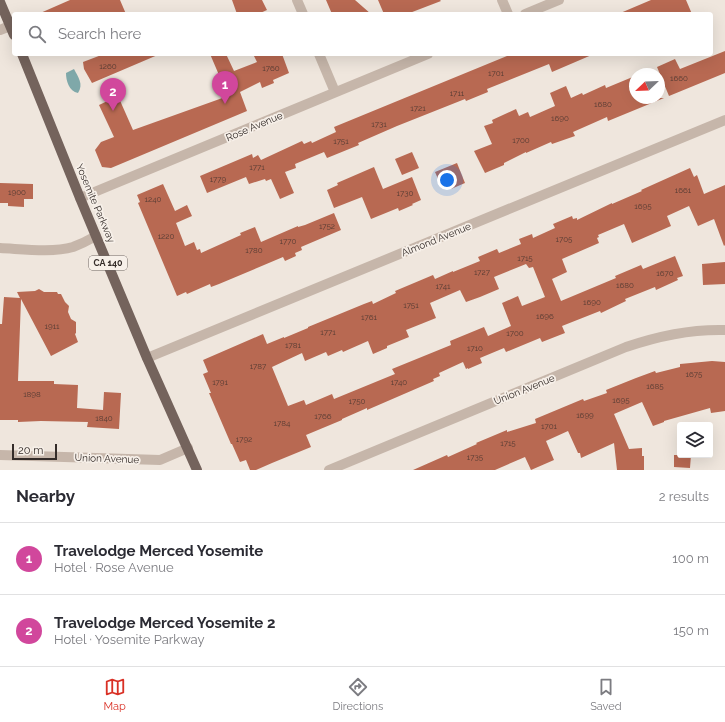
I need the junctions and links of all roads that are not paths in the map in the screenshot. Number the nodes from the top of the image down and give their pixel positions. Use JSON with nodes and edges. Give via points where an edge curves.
{"nodes":[{"id":1,"x":297,"y":0,"type":"edge"},
{"id":2,"x":502,"y":0,"type":"edge"},
{"id":3,"x":559,"y":0,"type":"edge"},
{"id":4,"x":0,"y":2,"type":"edge"},
{"id":5,"x":302,"y":12,"type":"edge"},
{"id":6,"x":507,"y":12,"type":"edge"},
{"id":7,"x":530,"y":12,"type":"edge"},
{"id":8,"x":0,"y":30,"type":"edge"},
{"id":9,"x":12,"y":31,"type":"edge"},
{"id":10,"x":23,"y":56,"type":"edge"},
{"id":11,"x":321,"y":56,"type":"edge"},
{"id":12,"x":423,"y":56,"type":"edge"},
{"id":13,"x":335,"y":92,"type":"junction"},
{"id":14,"x":725,"y":120,"type":"edge"},
{"id":15,"x":80,"y":198,"type":"junction"},
{"id":16,"x":96,"y":236,"type":"junction"},
{"id":17,"x":0,"y":248,"type":"edge"},
{"id":18,"x":725,"y":330,"type":"edge"},
{"id":19,"x":148,"y":358,"type":"junction"},
{"id":20,"x":188,"y":448,"type":"junction"},
{"id":21,"x":0,"y":455,"type":"edge"},
{"id":22,"x":197,"y":470,"type":"edge"},
{"id":23,"x":329,"y":470,"type":"edge"}],
"edges":[{"from":1,"to":5,"type":"street"},
{"from":2,"to":6,"type":"street"},
{"from":3,"to":7,"type":"street"},
{"from":4,"to":9,"type":"main road"},
{"from":8,"to":9,"type":"street"},
{"from":10,"to":15,"type":"main road","name":"Yosemite Parkway","number":"CA 140"},
{"from":11,"to":13,"type":"street"},
{"from":12,"to":13,"type":"street","name":"Rose Avenue"},
{"from":13,"to":15,"type":"street","name":"Rose Avenue"},
{"from":14,"to":19,"type":"street","name":"Almond Avenue"},
{"from":15,"to":16,"type":"main road","name":"Yosemite Parkway","number":"CA 140"},
{"from":16,"to":17,"type":"street","via":[[73,247],[59,249]]},
{"from":16,"to":19,"type":"main road","name":"Yosemite Parkway","number":"CA 140"},
{"from":18,"to":23,"type":"street","name":"Union Avenue","via":[[686,332],[642,341]]},
{"from":19,"to":20,"type":"main road","name":"Yosemite Parkway","number":"CA 140"},
{"from":20,"to":21,"type":"street","name":"Union Avenue","via":[[160,460]]},
{"from":20,"to":22,"type":"main road","name":"Yosemite Parkway","number":"CA 140"}]}
